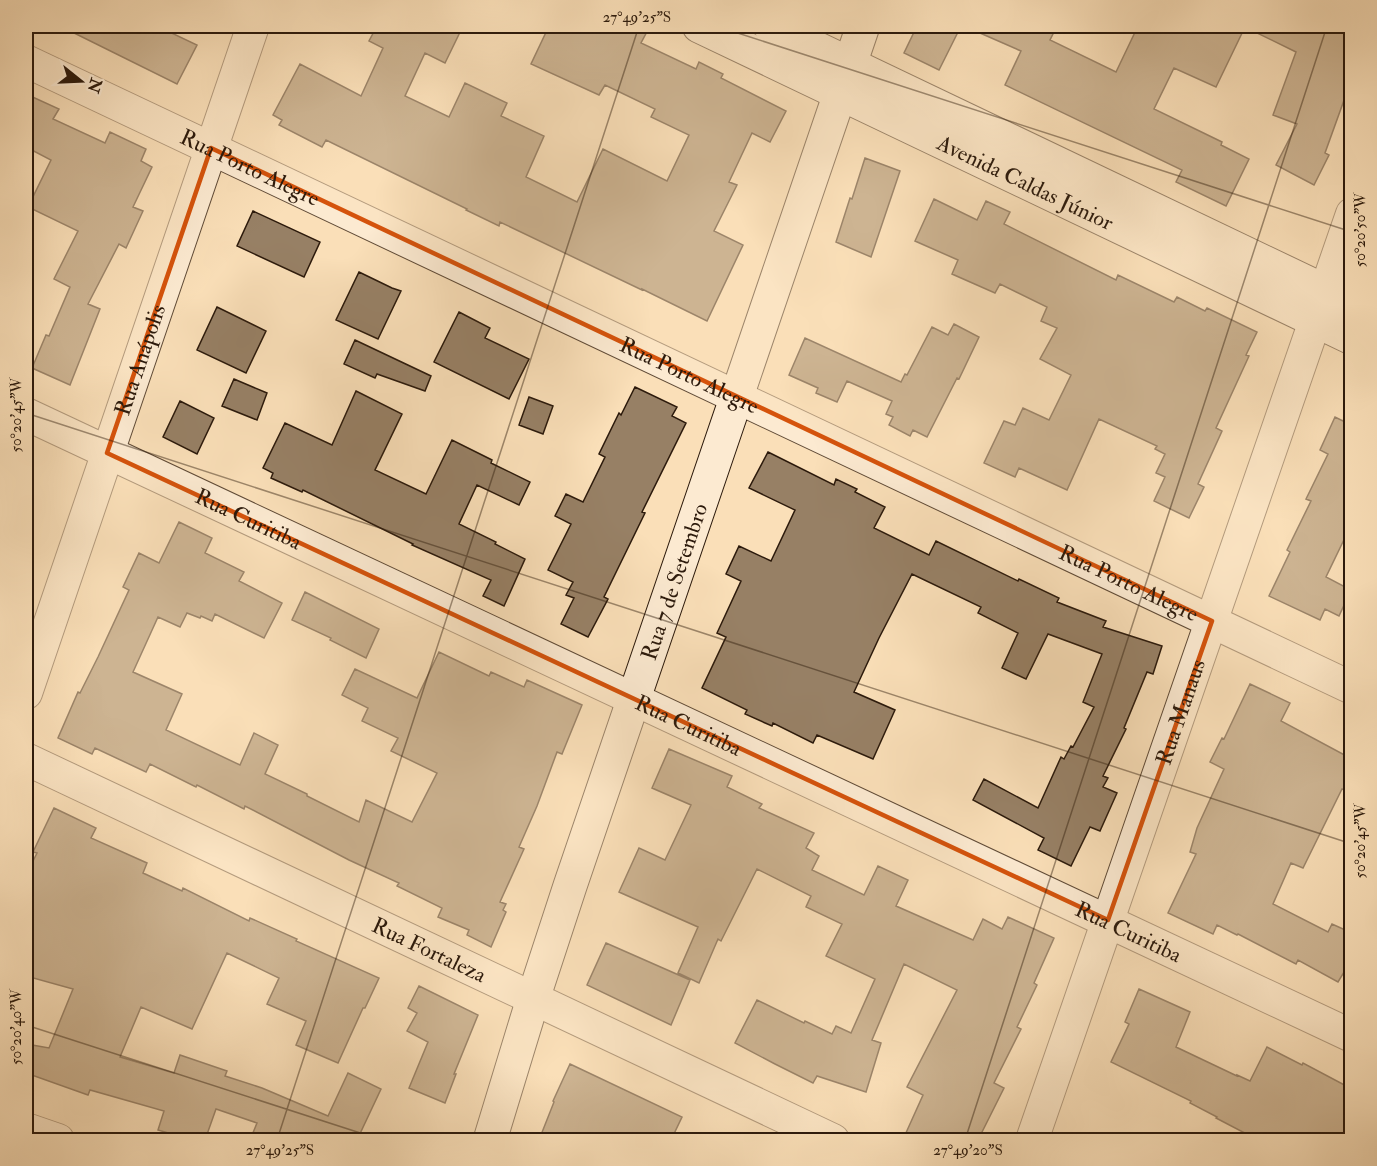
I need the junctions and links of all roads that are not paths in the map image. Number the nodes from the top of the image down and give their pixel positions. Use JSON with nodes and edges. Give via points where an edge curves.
{"nodes":[{"id":1,"x":253,"y":26,"type":"edge"},
{"id":2,"x":699,"y":26,"type":"edge"},
{"id":3,"x":770,"y":26,"type":"edge"},
{"id":4,"x":863,"y":26,"type":"edge"},
{"id":5,"x":26,"y":61,"type":"edge"},
{"id":6,"x":846,"y":79,"type":"junction"},
{"id":7,"x":211,"y":148,"type":"junction"},
{"id":8,"x":1352,"y":214,"type":"edge"},
{"id":9,"x":1331,"y":305,"type":"edge"},
{"id":10,"x":1352,"y":338,"type":"edge"},
{"id":11,"x":737,"y":397,"type":"junction"},
{"id":12,"x":26,"y":414,"type":"edge"},
{"id":13,"x":107,"y":453,"type":"junction"},
{"id":14,"x":1212,"y":621,"type":"junction"},
{"id":15,"x":1352,"y":688,"type":"edge"},
{"id":16,"x":26,"y":693,"type":"edge"},
{"id":17,"x":633,"y":700,"type":"junction"},
{"id":18,"x":26,"y":759,"type":"edge"},
{"id":19,"x":1108,"y":920,"type":"junction"},
{"id":20,"x":533,"y":999,"type":"junction"},
{"id":21,"x":1352,"y":1036,"type":"edge"},
{"id":22,"x":26,"y":1129,"type":"edge"},
{"id":23,"x":58,"y":1140,"type":"edge"},
{"id":24,"x":490,"y":1140,"type":"edge"},
{"id":25,"x":833,"y":1140,"type":"edge"},
{"id":26,"x":1032,"y":1140,"type":"edge"}],
"edges":[{"from":1,"to":7,"type":"street","name":"Rua Anápolis"},
{"from":2,"to":6,"type":"street","name":"Avenida Caldas Júnior"},
{"from":3,"to":6,"type":"street","name":"Avenida Caldas Júnior"},
{"from":4,"to":6,"type":"street","name":"Rua 7 de Setembro"},
{"from":5,"to":7,"type":"street","name":"Rua Porto Alegre"},
{"from":6,"to":9,"type":"street","name":"Avenida Caldas Júnior"},
{"from":6,"to":11,"type":"street","name":"Rua 7 de Setembro"},
{"from":7,"to":11,"type":"street","name":"Rua Porto Alegre"},
{"from":7,"to":13,"type":"street","name":"Rua Anápolis"},
{"from":8,"to":9,"type":"street","name":"Rua Manaus"},
{"from":9,"to":10,"type":"street","name":"Avenida Caldas Júnior"},
{"from":9,"to":14,"type":"street","name":"Rua Manaus"},
{"from":11,"to":14,"type":"street","name":"Rua Porto Alegre"},
{"from":11,"to":17,"type":"street","name":"Rua 7 de Setembro"},
{"from":12,"to":13,"type":"street","name":"Rua Curitiba"},
{"from":13,"to":16,"type":"street","name":"Rua Anápolis"},
{"from":13,"to":17,"type":"street","name":"Rua Curitiba"},
{"from":14,"to":15,"type":"street","name":"Rua Porto Alegre"},
{"from":14,"to":19,"type":"street","name":"Rua Manaus"},
{"from":17,"to":19,"type":"street","name":"Rua Curitiba"},
{"from":17,"to":20,"type":"street","name":"Rua 7 de Setembro"},
{"from":18,"to":20,"type":"street","name":"Rua Fortaleza"},
{"from":19,"to":21,"type":"street","name":"Rua Curitiba"},
{"from":19,"to":26,"type":"street","name":"Rua Manaus"},
{"from":20,"to":24,"type":"street","name":"Rua 7 de Setembro"},
{"from":20,"to":25,"type":"street","name":"Rua Fortaleza"},
{"from":22,"to":23,"type":"street"}]}
